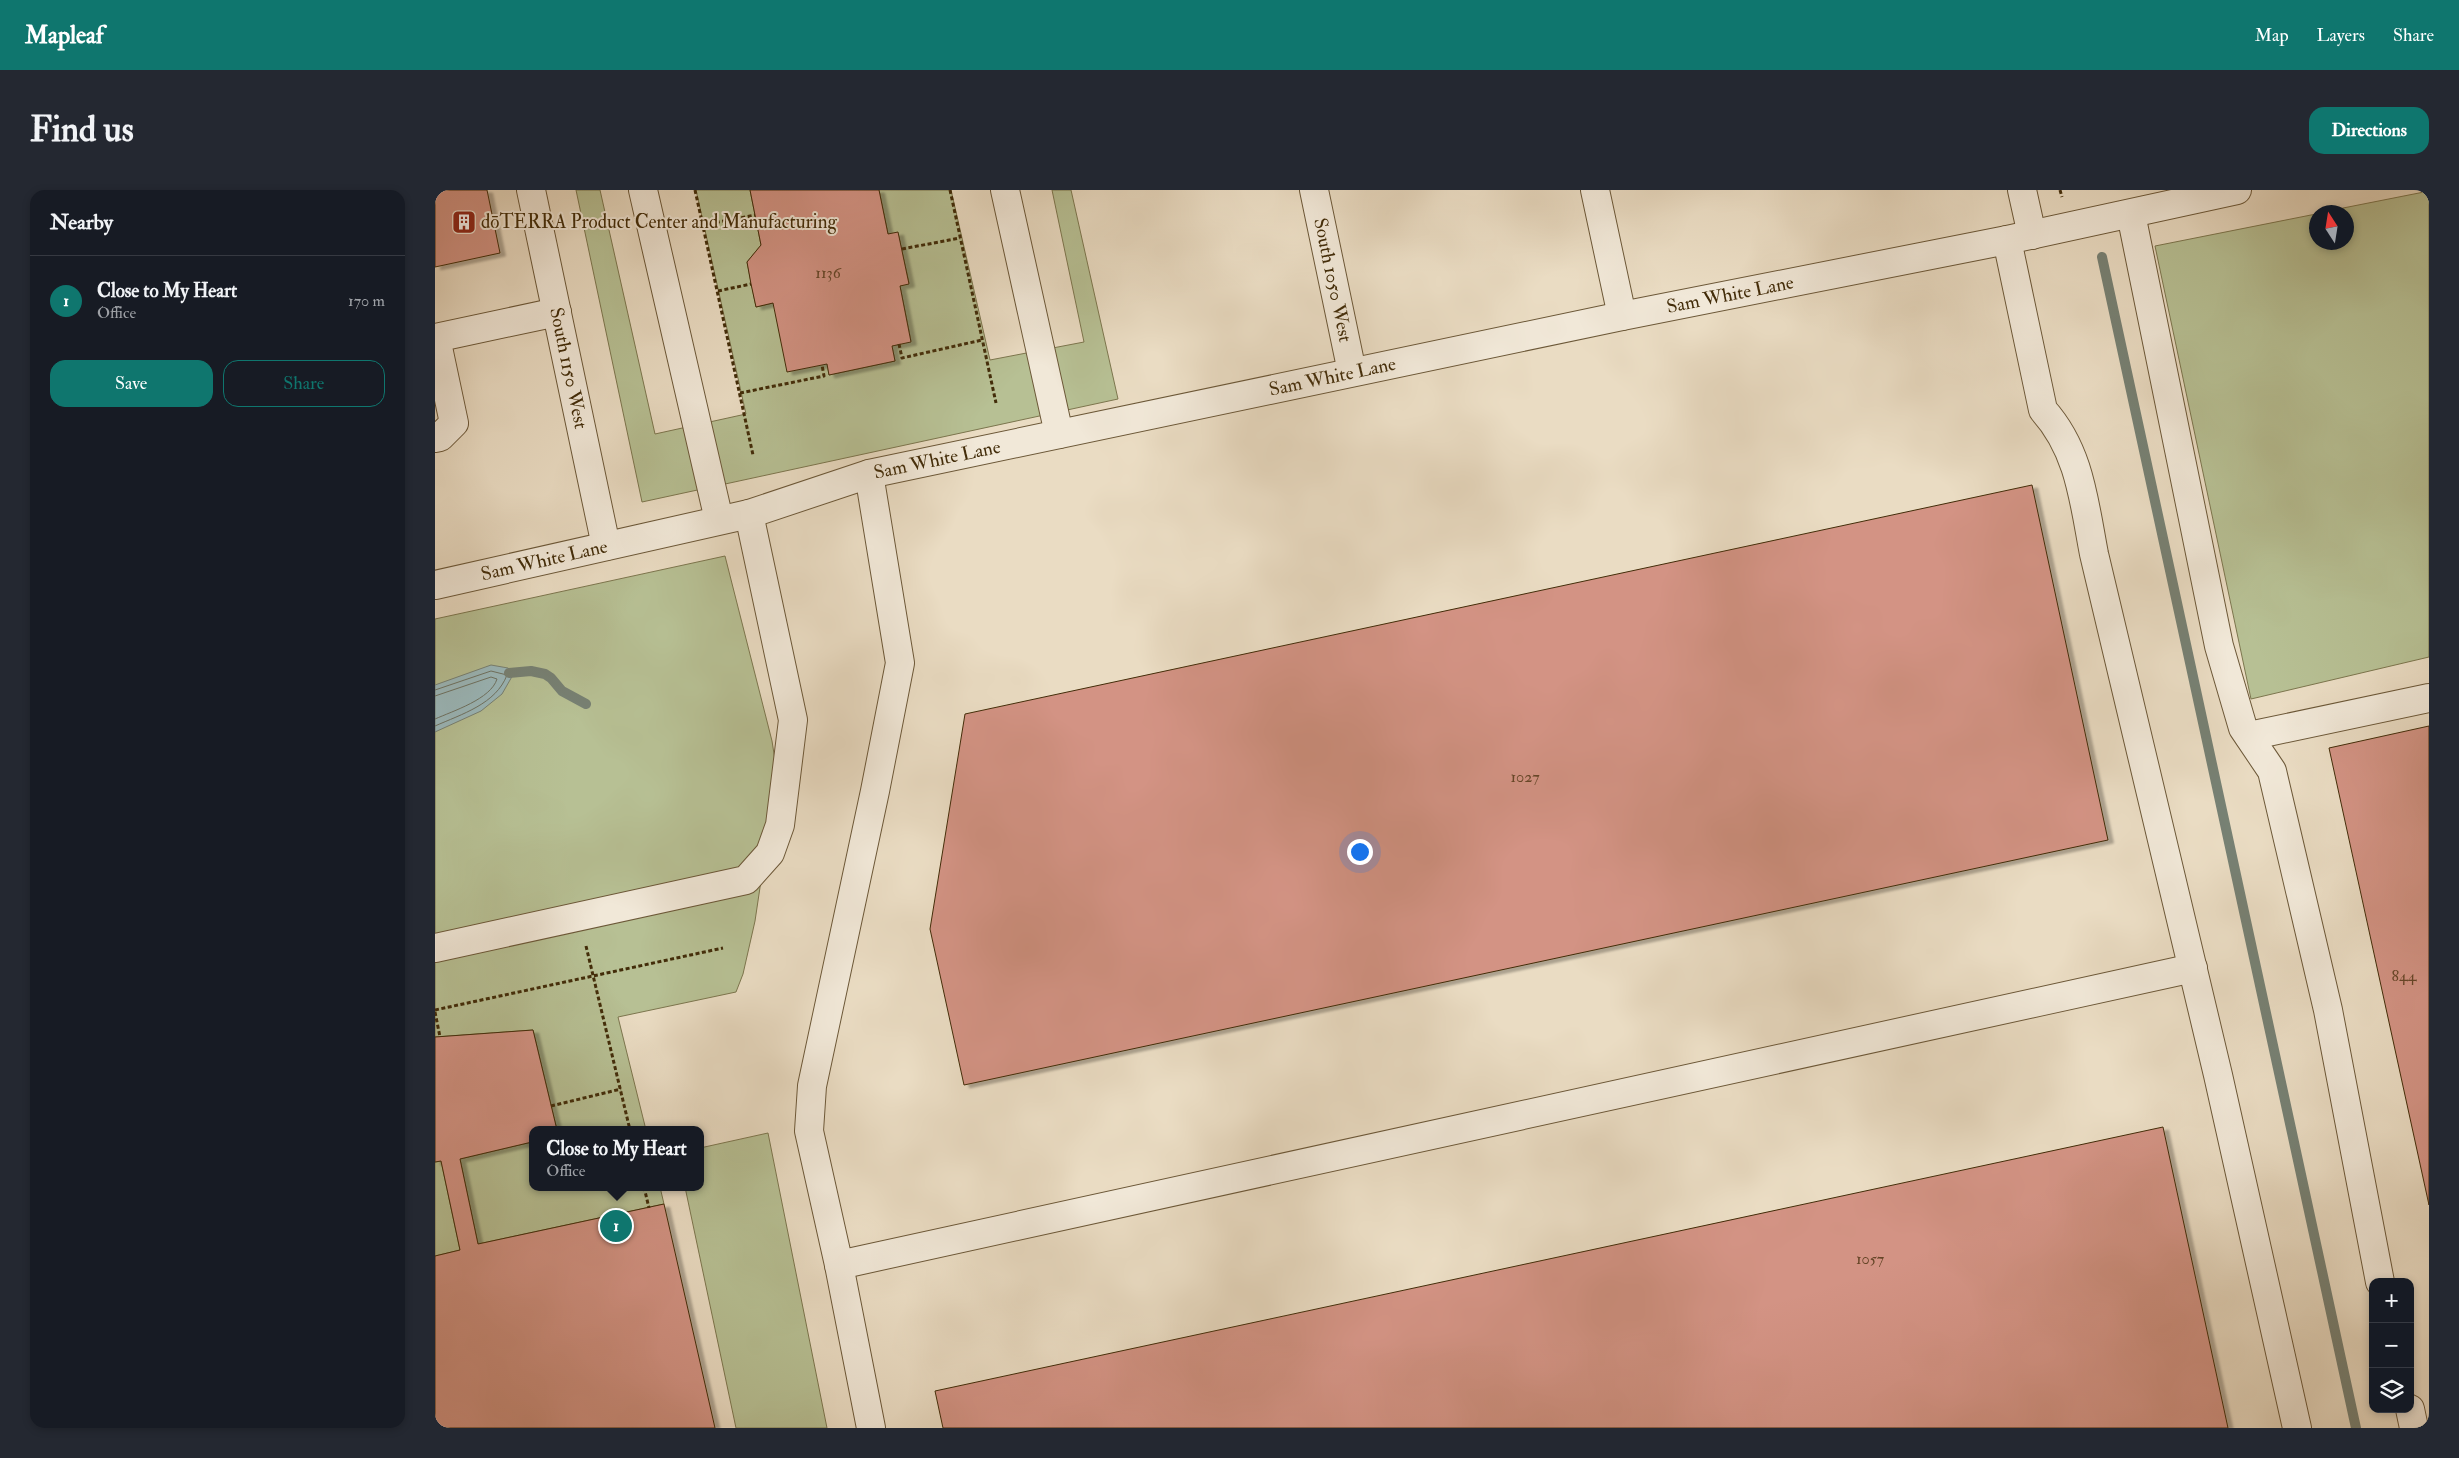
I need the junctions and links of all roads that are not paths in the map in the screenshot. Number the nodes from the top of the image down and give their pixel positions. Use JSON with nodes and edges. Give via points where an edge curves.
{"nodes":[{"id":1,"x":531,"y":190,"type":"edge"},
{"id":2,"x":643,"y":190,"type":"edge"},
{"id":3,"x":1005,"y":190,"type":"edge"},
{"id":4,"x":1314,"y":190,"type":"edge"},
{"id":5,"x":1595,"y":190,"type":"edge"},
{"id":6,"x":2022,"y":190,"type":"edge"},
{"id":7,"x":2237,"y":190,"type":"edge"},
{"id":8,"x":2131,"y":214,"type":"junction"},
{"id":9,"x":2019,"y":238,"type":"junction"},
{"id":10,"x":557,"y":312,"type":"junction"},
{"id":11,"x":1622,"y":316,"type":"junction"},
{"id":12,"x":436,"y":338,"type":"edge"},
{"id":13,"x":1352,"y":372,"type":"junction"},
{"id":14,"x":1059,"y":434,"type":"junction"},
{"id":15,"x":435,"y":438,"type":"edge"},
{"id":16,"x":869,"y":474,"type":"junction"},
{"id":17,"x":749,"y":514,"type":"junction"},
{"id":18,"x":719,"y":520,"type":"junction"},
{"id":19,"x":606,"y":546,"type":"junction"},
{"id":20,"x":435,"y":585,"type":"edge"},
{"id":21,"x":2429,"y":698,"type":"edge"},
{"id":22,"x":2249,"y":736,"type":"junction"},
{"id":23,"x":435,"y":948,"type":"edge"},
{"id":24,"x":2193,"y":968,"type":"junction"},
{"id":25,"x":839,"y":1264,"type":"junction"},
{"id":26,"x":2379,"y":1278,"type":"edge"},
{"id":27,"x":2411,"y":1413,"type":"edge"},
{"id":28,"x":871,"y":1428,"type":"edge"},
{"id":29,"x":2297,"y":1428,"type":"edge"},
{"id":30,"x":2414,"y":1428,"type":"edge"}],
"edges":[{"from":1,"to":10,"type":"street","name":"South 1150 West"},
{"from":2,"to":18,"type":"street"},
{"from":3,"to":14,"type":"street"},
{"from":4,"to":13,"type":"street","name":"South 1050 West"},
{"from":5,"to":11,"type":"street"},
{"from":6,"to":9,"type":"street"},
{"from":7,"to":8,"type":"street","name":"Sam White Lane"},
{"from":8,"to":9,"type":"street","name":"Sam White Lane"},
{"from":8,"to":22,"type":"street","via":[[2219,646],[2243,728]]},
{"from":9,"to":11,"type":"street","name":"Sam White Lane"},
{"from":9,"to":24,"type":"street","via":[[2043,410],[2057,426],[2076,463],[2094,554]]},
{"from":10,"to":12,"type":"street"},
{"from":10,"to":19,"type":"street","name":"South 1150 West"},
{"from":11,"to":13,"type":"street","name":"Sam White Lane"},
{"from":12,"to":15,"type":"street","via":[[454,423]]},
{"from":13,"to":14,"type":"street","name":"Sam White Lane"},
{"from":14,"to":16,"type":"street","name":"Sam White Lane"},
{"from":16,"to":17,"type":"street","name":"Sam White Lane"},
{"from":16,"to":25,"type":"street","via":[[899,663],[812,1086],[809,1131]]},
{"from":17,"to":18,"type":"street","name":"Sam White Lane"},
{"from":17,"to":23,"type":"street","via":[[793,720],[780,825],[770,853],[746,880]]},
{"from":18,"to":19,"type":"street","name":"Sam White Lane"},
{"from":19,"to":20,"type":"street","name":"Sam White Lane"},
{"from":21,"to":22,"type":"street"},
{"from":22,"to":26,"type":"street","via":[[2272,770],[2328,1010]]},
{"from":24,"to":25,"type":"street"},
{"from":24,"to":29,"type":"street"},
{"from":25,"to":28,"type":"street"},
{"from":27,"to":30,"type":"street"}]}
